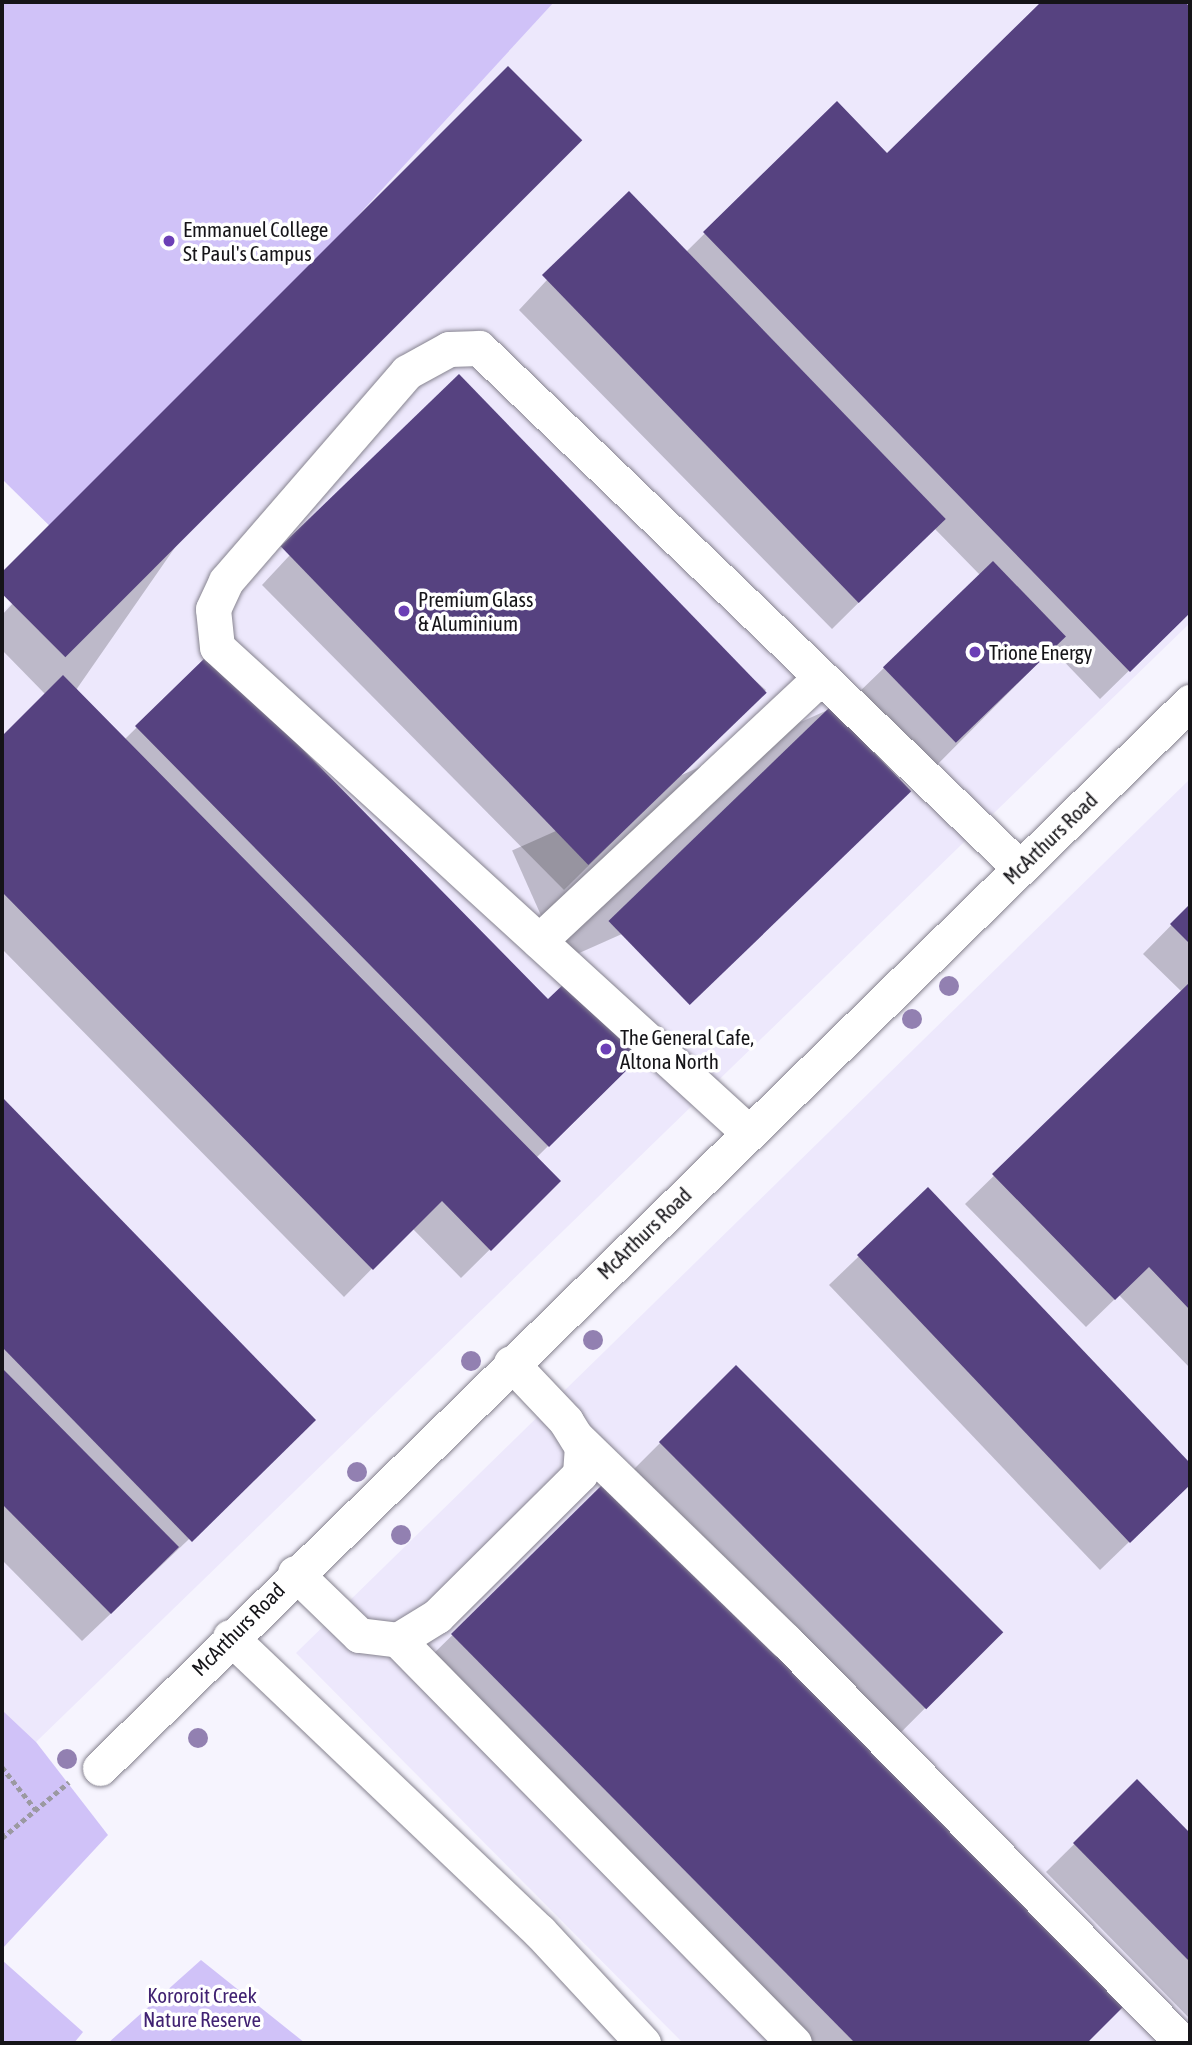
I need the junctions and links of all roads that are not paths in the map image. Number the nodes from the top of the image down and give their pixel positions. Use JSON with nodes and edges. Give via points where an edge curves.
{"nodes":[{"id":1,"x":821,"y":677,"type":"junction"},
{"id":2,"x":1190,"y":702,"type":"edge"},
{"id":3,"x":1020,"y":868,"type":"junction"},
{"id":4,"x":539,"y":941,"type":"junction"},
{"id":5,"x":748,"y":1132,"type":"junction"},
{"id":6,"x":511,"y":1363,"type":"junction"},
{"id":7,"x":577,"y":1438,"type":"junction"},
{"id":8,"x":295,"y":1573,"type":"junction"},
{"id":9,"x":229,"y":1637,"type":"junction"},
{"id":10,"x":398,"y":1640,"type":"junction"},
{"id":11,"x":100,"y":1768,"type":"road end"},
{"id":12,"x":643,"y":2043,"type":"edge"},
{"id":13,"x":793,"y":2043,"type":"edge"},
{"id":14,"x":1183,"y":2043,"type":"edge"}],
"edges":[{"from":1,"to":3,"type":"street"},
{"from":1,"to":4,"type":"street"},
{"from":1,"to":4,"type":"street","via":[[479,348],[449,349],[407,372],[226,581],[213,609],[217,647]]},
{"from":2,"to":3,"type":"street","name":"McArthurs Road"},
{"from":3,"to":5,"type":"street","name":"McArthurs Road"},
{"from":4,"to":5,"type":"street"},
{"from":5,"to":6,"type":"street","name":"McArthurs Road"},
{"from":6,"to":7,"type":"street"},
{"from":6,"to":8,"type":"street","name":"McArthurs Road"},
{"from":7,"to":10,"type":"street","via":[[582,1447],[580,1474],[437,1616]]},
{"from":7,"to":14,"type":"street","via":[[785,1640]]},
{"from":8,"to":9,"type":"street","name":"McArthurs Road"},
{"from":8,"to":10,"type":"street","via":[[359,1635]]},
{"from":9,"to":11,"type":"street","name":"McArthurs Road"},
{"from":9,"to":12,"type":"street","via":[[539,1931]]},
{"from":10,"to":13,"type":"street"}]}
